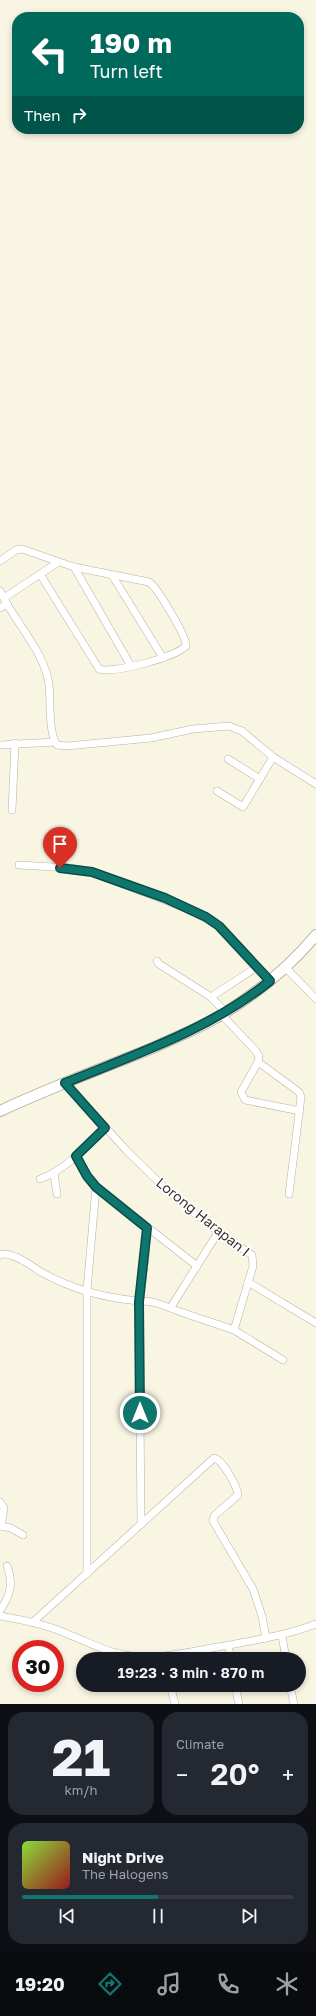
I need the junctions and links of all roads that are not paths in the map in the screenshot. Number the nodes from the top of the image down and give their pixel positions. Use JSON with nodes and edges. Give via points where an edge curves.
{"nodes":[{"id":1,"x":0,"y":561,"type":"edge"},
{"id":2,"x":57,"y":563,"type":"junction"},
{"id":3,"x":74,"y":567,"type":"junction"},
{"id":4,"x":40,"y":574,"type":"junction"},
{"id":5,"x":112,"y":575,"type":"junction"},
{"id":6,"x":4,"y":598,"type":"edge"},
{"id":7,"x":0,"y":608,"type":"edge"},
{"id":8,"x":163,"y":658,"type":"junction"},
{"id":9,"x":131,"y":666,"type":"junction"},
{"id":10,"x":55,"y":742,"type":"junction"},
{"id":11,"x":14,"y":743,"type":"junction"},
{"id":12,"x":0,"y":745,"type":"edge"},
{"id":13,"x":273,"y":757,"type":"junction"},
{"id":14,"x":228,"y":759,"type":"dead end"},
{"id":15,"x":260,"y":779,"type":"junction"},
{"id":16,"x":316,"y":784,"type":"edge"},
{"id":17,"x":217,"y":791,"type":"dead end"},
{"id":18,"x":12,"y":810,"type":"dead end"},
{"id":19,"x":19,"y":865,"type":"dead end"},
{"id":20,"x":316,"y":935,"type":"edge"},
{"id":21,"x":157,"y":961,"type":"dead end"},
{"id":22,"x":257,"y":967,"type":"junction"},
{"id":23,"x":286,"y":968,"type":"junction"},
{"id":24,"x":270,"y":981,"type":"junction"},
{"id":25,"x":211,"y":997,"type":"junction"},
{"id":26,"x":316,"y":999,"type":"edge"},
{"id":27,"x":224,"y":1014,"type":"junction"},
{"id":28,"x":258,"y":1062,"type":"junction"},
{"id":29,"x":65,"y":1083,"type":"junction"},
{"id":30,"x":0,"y":1110,"type":"edge"},
{"id":31,"x":300,"y":1111,"type":"junction"},
{"id":32,"x":105,"y":1128,"type":"junction"},
{"id":33,"x":76,"y":1156,"type":"junction"},
{"id":34,"x":54,"y":1174,"type":"junction"},
{"id":35,"x":40,"y":1179,"type":"dead end"},
{"id":36,"x":96,"y":1187,"type":"junction"},
{"id":37,"x":57,"y":1194,"type":"dead end"},
{"id":38,"x":289,"y":1194,"type":"dead end"},
{"id":39,"x":147,"y":1228,"type":"junction"},
{"id":40,"x":219,"y":1231,"type":"junction"},
{"id":41,"x":0,"y":1255,"type":"edge"},
{"id":42,"x":198,"y":1266,"type":"junction"},
{"id":43,"x":248,"y":1282,"type":"junction"},
{"id":44,"x":88,"y":1290,"type":"junction"},
{"id":45,"x":139,"y":1302,"type":"junction"},
{"id":46,"x":171,"y":1307,"type":"junction"},
{"id":47,"x":316,"y":1323,"type":"edge"},
{"id":48,"x":234,"y":1330,"type":"junction"},
{"id":49,"x":283,"y":1360,"type":"dead end"},
{"id":50,"x":0,"y":1502,"type":"edge"},
{"id":51,"x":141,"y":1524,"type":"junction"},
{"id":52,"x":1,"y":1526,"type":"edge"},
{"id":53,"x":23,"y":1535,"type":"dead end"},
{"id":54,"x":7,"y":1566,"type":"dead end"},
{"id":55,"x":87,"y":1574,"type":"junction"},
{"id":56,"x":0,"y":1611,"type":"edge"},
{"id":57,"x":0,"y":1616,"type":"edge"},
{"id":58,"x":33,"y":1622,"type":"junction"},
{"id":59,"x":316,"y":1624,"type":"edge"},
{"id":60,"x":282,"y":1636,"type":"junction"},
{"id":61,"x":266,"y":1638,"type":"junction"},
{"id":62,"x":228,"y":1645,"type":"junction"},
{"id":63,"x":114,"y":1652,"type":"edge"},
{"id":64,"x":194,"y":1652,"type":"edge"},
{"id":65,"x":230,"y":1652,"type":"edge"},
{"id":66,"x":285,"y":1652,"type":"edge"},
{"id":67,"x":172,"y":1692,"type":"edge"},
{"id":68,"x":236,"y":1692,"type":"edge"},
{"id":69,"x":291,"y":1692,"type":"edge"},
{"id":70,"x":175,"y":1704,"type":"edge"},
{"id":71,"x":239,"y":1704,"type":"edge"},
{"id":72,"x":294,"y":1704,"type":"edge"}],
"edges":[{"from":1,"to":2,"type":"street","via":[[22,549]]},
{"from":2,"to":3,"type":"street"},
{"from":2,"to":4,"type":"street"},
{"from":3,"to":5,"type":"street"},
{"from":3,"to":9,"type":"street"},
{"from":4,"to":6,"type":"street"},
{"from":4,"to":9,"type":"street","via":[[98,669]]},
{"from":5,"to":8,"type":"street"},
{"from":5,"to":8,"type":"street","via":[[149,582],[158,591],[187,643],[184,648]]},
{"from":6,"to":7,"type":"street"},
{"from":6,"to":10,"type":"street","via":[[44,664]]},
{"from":8,"to":9,"type":"street"},
{"from":10,"to":11,"type":"street"},
{"from":10,"to":13,"type":"street","via":[[61,747],[151,738],[193,729],[229,726],[242,731]]},
{"from":11,"to":12,"type":"street"},
{"from":11,"to":18,"type":"street"},
{"from":13,"to":15,"type":"street"},
{"from":13,"to":16,"type":"street"},
{"from":14,"to":15,"type":"street"},
{"from":15,"to":17,"type":"street","via":[[243,807]]},
{"from":19,"to":22,"type":"street","via":[[92,872],[169,900],[213,921]]},
{"from":20,"to":23,"type":"highway"},
{"from":21,"to":25,"type":"street"},
{"from":22,"to":24,"type":"street"},
{"from":22,"to":25,"type":"street"},
{"from":23,"to":24,"type":"highway"},
{"from":23,"to":26,"type":"street"},
{"from":24,"to":27,"type":"highway"},
{"from":25,"to":27,"type":"street"},
{"from":27,"to":28,"type":"street","via":[[255,1050],[259,1056]]},
{"from":27,"to":29,"type":"highway","via":[[174,1038]]},
{"from":28,"to":31,"type":"street","via":[[299,1092]]},
{"from":28,"to":31,"type":"street","via":[[241,1092],[242,1097],[245,1100]]},
{"from":29,"to":30,"type":"highway"},
{"from":29,"to":32,"type":"street","name":"Lorong Harapan I"},
{"from":31,"to":38,"type":"street"},
{"from":32,"to":33,"type":"street"},
{"from":32,"to":40,"type":"street","name":"Lorong Harapan I","via":[[174,1196]]},
{"from":33,"to":34,"type":"street"},
{"from":33,"to":36,"type":"street"},
{"from":34,"to":35,"type":"street"},
{"from":34,"to":37,"type":"street"},
{"from":36,"to":39,"type":"street"},
{"from":36,"to":44,"type":"street"},
{"from":39,"to":42,"type":"street"},
{"from":39,"to":45,"type":"street"},
{"from":40,"to":42,"type":"street"},
{"from":40,"to":43,"type":"street","name":"Lorong Harapan I","via":[[252,1255],[253,1266]]},
{"from":41,"to":44,"type":"street","via":[[9,1253],[57,1281]]},
{"from":42,"to":46,"type":"street"},
{"from":43,"to":47,"type":"street"},
{"from":43,"to":48,"type":"street"},
{"from":44,"to":45,"type":"street","via":[[108,1297]]},
{"from":44,"to":55,"type":"street"},
{"from":45,"to":46,"type":"street","via":[[154,1301]]},
{"from":45,"to":51,"type":"street"},
{"from":46,"to":48,"type":"street"},
{"from":48,"to":49,"type":"street"},
{"from":50,"to":52,"type":"street","via":[[4,1508]]},
{"from":51,"to":55,"type":"street"},
{"from":51,"to":61,"type":"street","via":[[212,1459],[219,1459],[238,1495],[214,1516],[213,1520],[253,1588]]},
{"from":52,"to":53,"type":"street"},
{"from":54,"to":56,"type":"street","via":[[12,1582],[8,1598]]},
{"from":55,"to":58,"type":"street"},
{"from":57,"to":58,"type":"street"},
{"from":58,"to":63,"type":"street"},
{"from":59,"to":60,"type":"street"},
{"from":60,"to":61,"type":"street"},
{"from":60,"to":66,"type":"street"},
{"from":61,"to":62,"type":"street"},
{"from":62,"to":64,"type":"street"},
{"from":62,"to":65,"type":"street"},
{"from":67,"to":70,"type":"street"},
{"from":68,"to":71,"type":"street"},
{"from":69,"to":72,"type":"street"}]}
